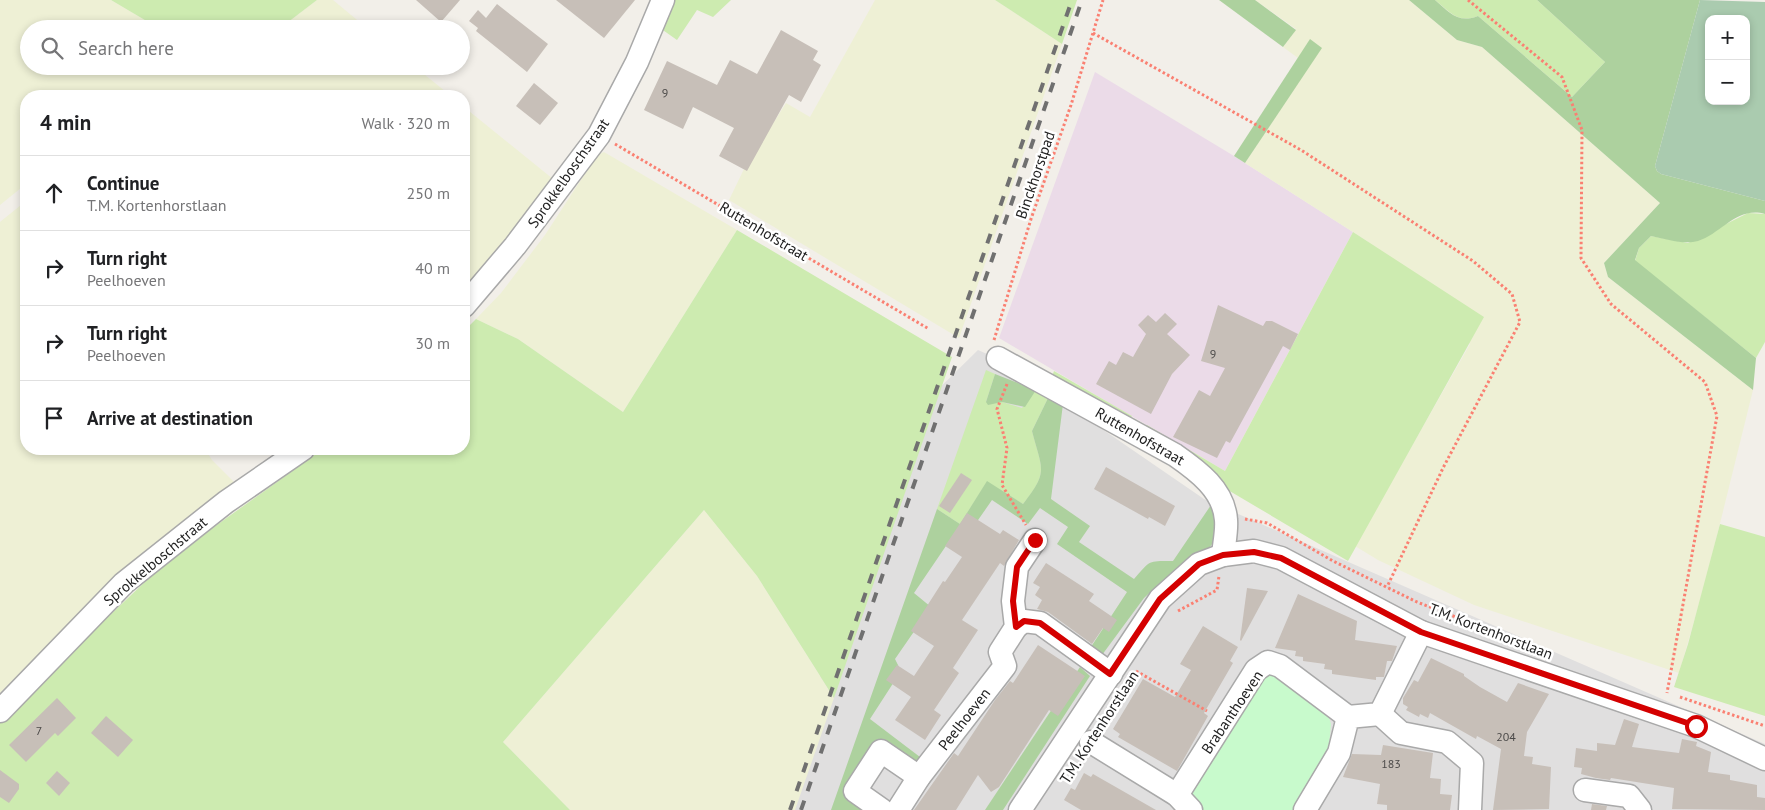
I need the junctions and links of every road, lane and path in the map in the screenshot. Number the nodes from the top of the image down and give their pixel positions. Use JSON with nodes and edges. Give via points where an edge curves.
{"nodes":[{"id":1,"x":663,"y":0,"type":"edge"},
{"id":2,"x":1103,"y":0,"type":"edge"},
{"id":3,"x":1468,"y":0,"type":"edge"},
{"id":4,"x":1093,"y":33,"type":"junction"},
{"id":5,"x":598,"y":135,"type":"junction"},
{"id":6,"x":470,"y":299,"type":"edge"},
{"id":7,"x":929,"y":329,"type":"dead end"},
{"id":8,"x":1006,"y":362,"type":"junction"},
{"id":9,"x":294,"y":455,"type":"edge"},
{"id":10,"x":1226,"y":521,"type":"junction"},
{"id":11,"x":1035,"y":540,"type":"joint"},
{"id":12,"x":1223,"y":555,"type":"junction"},
{"id":13,"x":1386,"y":587,"type":"junction"},
{"id":14,"x":1176,"y":612,"type":"dead end"},
{"id":15,"x":1016,"y":627,"type":"junction"},
{"id":16,"x":1421,"y":632,"type":"junction"},
{"id":17,"x":1558,"y":656,"type":"dead end"},
{"id":18,"x":1141,"y":663,"type":"dead end"},
{"id":19,"x":1136,"y":671,"type":"junction"},
{"id":20,"x":1121,"y":675,"type":"junction"},
{"id":21,"x":1658,"y":690,"type":"dead end"},
{"id":22,"x":1666,"y":693,"type":"junction"},
{"id":23,"x":0,"y":711,"type":"edge"},
{"id":24,"x":1380,"y":714,"type":"junction"},
{"id":25,"x":1348,"y":717,"type":"junction"},
{"id":26,"x":1224,"y":721,"type":"junction"},
{"id":27,"x":1765,"y":726,"type":"edge"},
{"id":28,"x":1091,"y":742,"type":"dead end"},
{"id":29,"x":1765,"y":759,"type":"edge"},
{"id":30,"x":919,"y":777,"type":"junction"},
{"id":31,"x":1585,"y":790,"type":"dead end"},
{"id":32,"x":1184,"y":803,"type":"edge"},
{"id":33,"x":882,"y":810,"type":"edge"},
{"id":34,"x":898,"y":810,"type":"edge"},
{"id":35,"x":1020,"y":810,"type":"edge"},
{"id":36,"x":1305,"y":810,"type":"edge"},
{"id":37,"x":1470,"y":810,"type":"edge"},
{"id":38,"x":1640,"y":810,"type":"edge"}],
"edges":[{"from":1,"to":5,"type":"street","name":"Sprokkelboschstraat","via":[[637,62]]},
{"from":2,"to":4,"type":"path","name":"Binckhorstpad"},
{"from":3,"to":22,"type":"path","via":[[1562,77],[1582,130],[1581,258],[1611,304],[1705,382],[1717,416]]},
{"from":4,"to":8,"type":"path","name":"Binckhorstpad","via":[[994,338]]},
{"from":4,"to":13,"type":"path","via":[[1301,150],[1473,261],[1512,294],[1520,322]]},
{"from":5,"to":6,"type":"street","name":"Sprokkelboschstraat","via":[[515,246]]},
{"from":5,"to":7,"type":"path","name":"Ruttenhofstraat"},
{"from":8,"to":10,"type":"street","name":"Ruttenhofstraat","via":[[1175,455],[1202,474],[1223,503]]},
{"from":8,"to":11,"type":"path","via":[[998,409],[1007,448],[1002,485]]},
{"from":9,"to":23,"type":"street","name":"Sprokkelboschstraat","via":[[226,502],[124,583]]},
{"from":10,"to":12,"type":"street","name":"Ruttenhofstraat"},
{"from":10,"to":13,"type":"path","name":"T.M. Kortenhorstlaan","via":[[1244,519],[1267,523]]},
{"from":11,"to":15,"type":"street","via":[[1017,567],[1013,601]]},
{"from":12,"to":14,"type":"path","via":[[1217,590]]},
{"from":12,"to":16,"type":"street","name":"T.M. Kortenhorstlaan","via":[[1254,552],[1281,558]]},
{"from":12,"to":20,"type":"street","name":"T.M. Kortenhorstlaan","via":[[1199,564],[1160,599]]},
{"from":13,"to":17,"type":"path","name":"T.M. Kortenhorstlaan"},
{"from":15,"to":20,"type":"street","via":[[1024,621],[1040,623]]},
{"from":15,"to":30,"type":"street","name":"Peelhoeven","via":[[1000,652],[1005,666]]},
{"from":16,"to":24,"type":"street"},
{"from":16,"to":29,"type":"street","name":"T.M. Kortenhorstlaan","via":[[1696,726]]},
{"from":18,"to":19,"type":"path","name":"T.M. Kortenhorstlaan"},
{"from":19,"to":20,"type":"path","name":"T.M. Kortenhorstlaan"},
{"from":19,"to":26,"type":"path"},
{"from":20,"to":35,"type":"street","name":"T.M. Kortenhorstlaan"},
{"from":21,"to":22,"type":"path"},
{"from":22,"to":27,"type":"path"},
{"from":24,"to":25,"type":"street"},
{"from":24,"to":37,"type":"street","via":[[1401,733],[1447,742],[1472,764]]},
{"from":25,"to":26,"type":"street","name":"Brabanthoeven","via":[[1280,666],[1268,662],[1256,670]]},
{"from":25,"to":36,"type":"street","via":[[1339,753]]},
{"from":26,"to":32,"type":"street","name":"Brabanthoeven"},
{"from":28,"to":32,"type":"street","name":"Brabanthoeven"},
{"from":30,"to":33,"type":"street","via":[[881,751],[855,791]]},
{"from":30,"to":34,"type":"street","name":"Peelhoeven"},
{"from":31,"to":38,"type":"street","via":[[1628,796]]}]}
